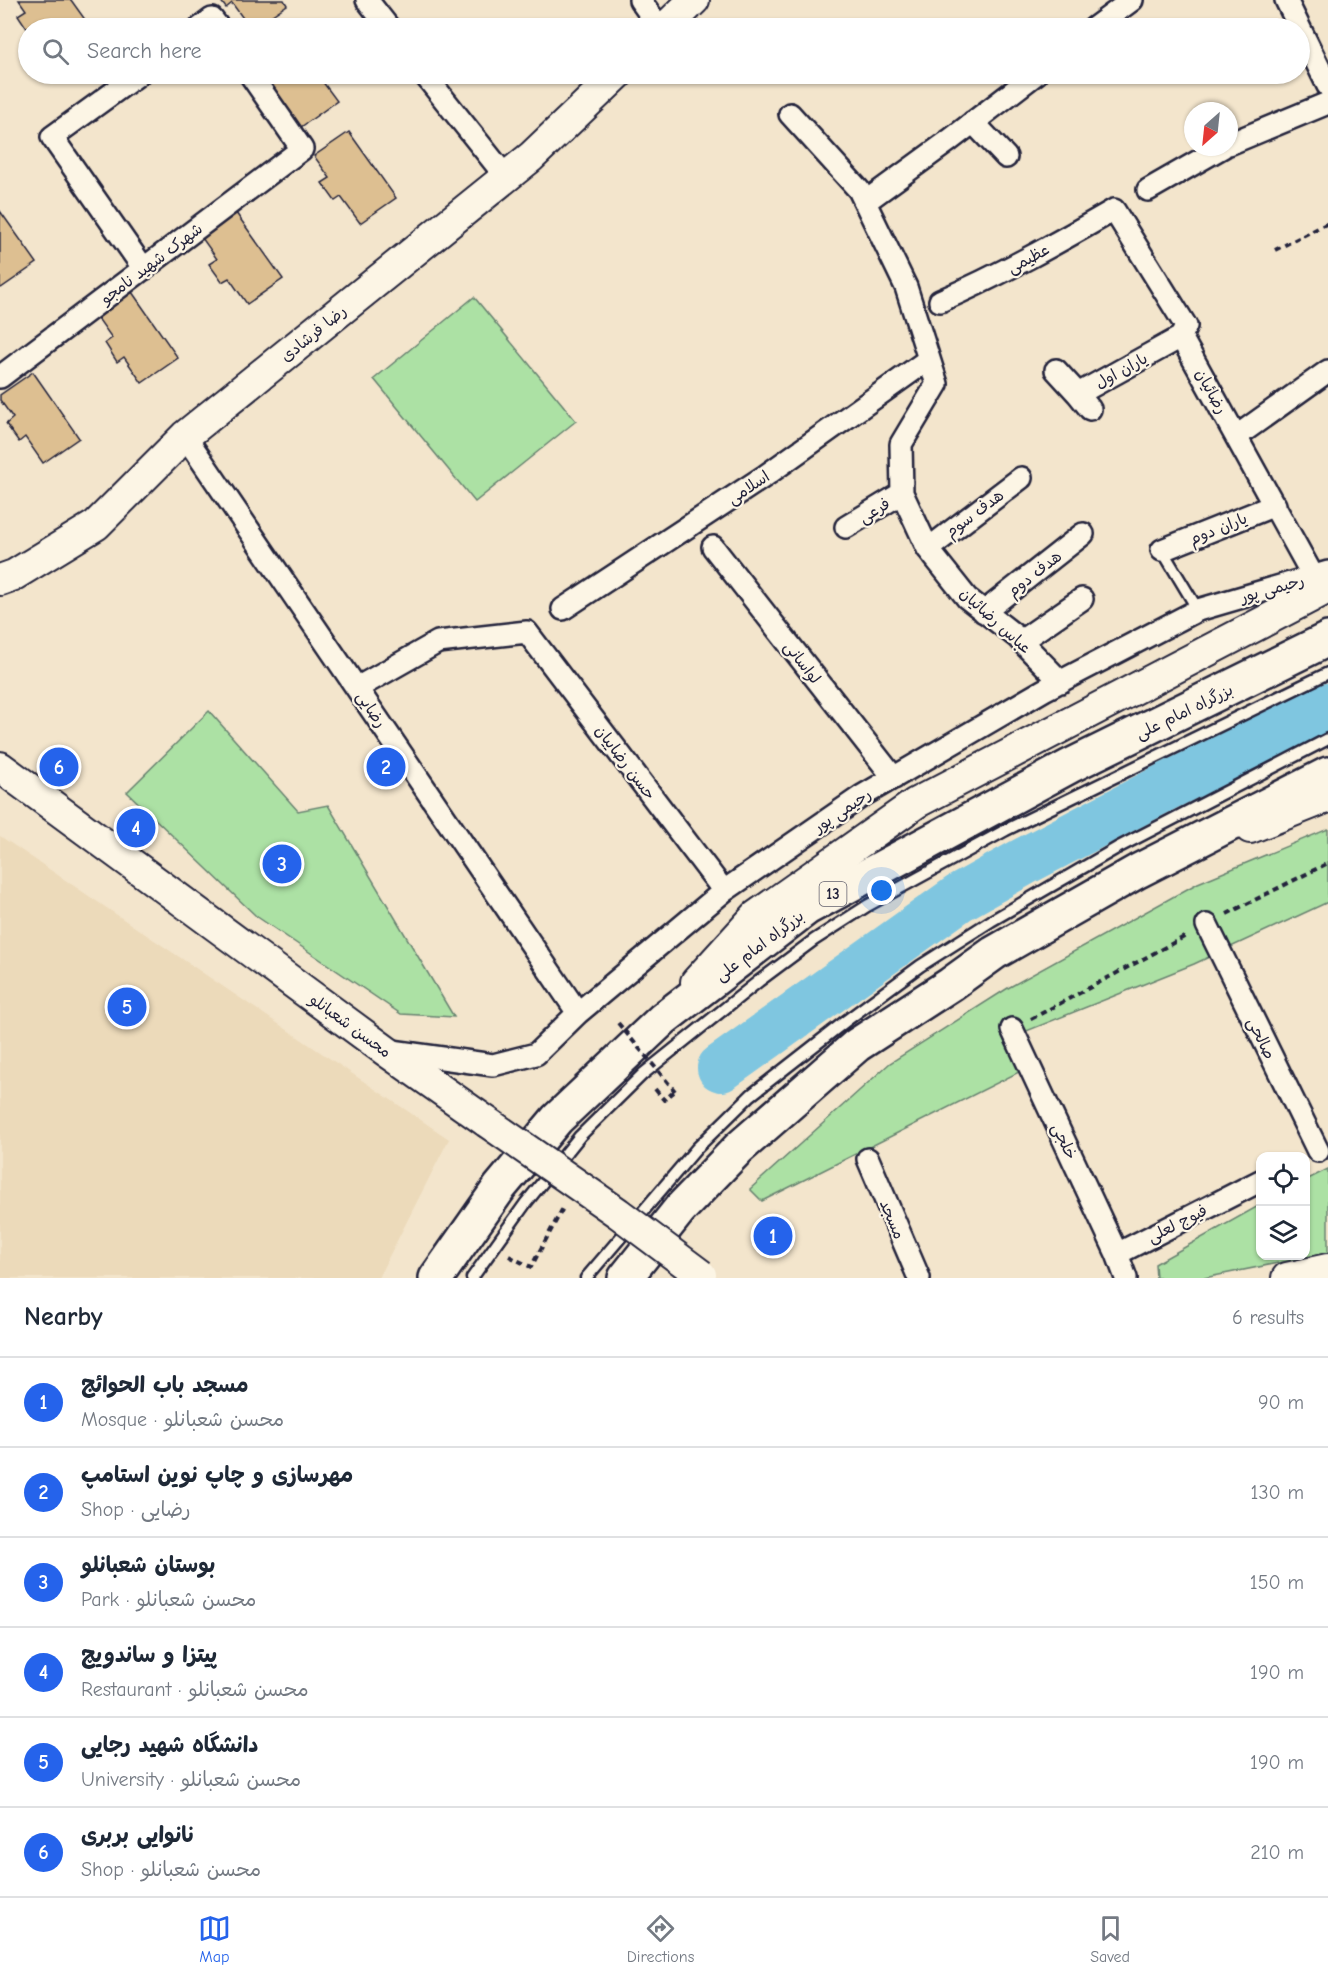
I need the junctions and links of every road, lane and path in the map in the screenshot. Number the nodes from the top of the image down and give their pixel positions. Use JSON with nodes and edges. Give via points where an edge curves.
{"nodes":[{"id":1,"x":367,"y":0,"type":"edge"},
{"id":2,"x":640,"y":0,"type":"edge"},
{"id":3,"x":694,"y":0,"type":"edge"},
{"id":4,"x":1132,"y":0,"type":"edge"},
{"id":5,"x":1286,"y":0,"type":"edge"},
{"id":6,"x":381,"y":18,"type":"edge"},
{"id":7,"x":653,"y":18,"type":"edge"},
{"id":8,"x":675,"y":18,"type":"edge"},
{"id":9,"x":1112,"y":18,"type":"edge"},
{"id":10,"x":1295,"y":18,"type":"edge"},
{"id":11,"x":1310,"y":49,"type":"edge"},
{"id":12,"x":125,"y":84,"type":"edge"},
{"id":13,"x":257,"y":84,"type":"edge"},
{"id":14,"x":432,"y":84,"type":"edge"},
{"id":15,"x":608,"y":84,"type":"edge"},
{"id":16,"x":1023,"y":84,"type":"edge"},
{"id":17,"x":1328,"y":86,"type":"edge"},
{"id":18,"x":1328,"y":103,"type":"edge"},
{"id":19,"x":790,"y":114,"type":"dead end"},
{"id":20,"x":974,"y":122,"type":"junction"},
{"id":21,"x":1238,"y":140,"type":"edge"},
{"id":22,"x":1207,"y":156,"type":"edge"},
{"id":23,"x":1006,"y":157,"type":"dead end"},
{"id":24,"x":506,"y":177,"type":"junction"},
{"id":25,"x":1148,"y":190,"type":"dead end"},
{"id":26,"x":865,"y":202,"type":"junction"},
{"id":27,"x":1114,"y":210,"type":"joint"},
{"id":28,"x":1328,"y":223,"type":"edge"},
{"id":29,"x":1275,"y":250,"type":"dead end"},
{"id":30,"x":144,"y":269,"type":"junction"},
{"id":31,"x":940,"y":301,"type":"dead end"},
{"id":32,"x":1181,"y":337,"type":"junction"},
{"id":33,"x":929,"y":359,"type":"junction"},
{"id":34,"x":1056,"y":370,"type":"dead end"},
{"id":35,"x":1328,"y":371,"type":"edge"},
{"id":36,"x":0,"y":377,"type":"edge"},
{"id":37,"x":185,"y":436,"type":"junction"},
{"id":38,"x":1237,"y":436,"type":"junction"},
{"id":39,"x":1021,"y":478,"type":"dead end"},
{"id":40,"x":902,"y":493,"type":"junction"},
{"id":41,"x":1275,"y":505,"type":"junction"},
{"id":42,"x":846,"y":527,"type":"dead end"},
{"id":43,"x":1083,"y":534,"type":"dead end"},
{"id":44,"x":713,"y":547,"type":"dead end"},
{"id":45,"x":928,"y":549,"type":"junction"},
{"id":46,"x":1162,"y":550,"type":"joint"},
{"id":47,"x":1323,"y":579,"type":"edge"},
{"id":48,"x":0,"y":580,"type":"edge"},
{"id":49,"x":1082,"y":599,"type":"dead end"},
{"id":50,"x":563,"y":609,"type":"dead end"},
{"id":51,"x":1198,"y":610,"type":"junction"},
{"id":52,"x":984,"y":612,"type":"junction"},
{"id":53,"x":1328,"y":639,"type":"edge"},
{"id":54,"x":1021,"y":641,"type":"junction"},
{"id":55,"x":1328,"y":673,"type":"edge"},
{"id":56,"x":1060,"y":682,"type":"junction"},
{"id":57,"x":357,"y":688,"type":"junction"},
{"id":58,"x":1328,"y":739,"type":"edge"},
{"id":59,"x":0,"y":767,"type":"edge"},
{"id":60,"x":1328,"y":774,"type":"edge"},
{"id":61,"x":894,"y":778,"type":"junction"},
{"id":62,"x":1328,"y":797,"type":"edge"},
{"id":63,"x":1328,"y":863,"type":"edge"},
{"id":64,"x":1138,"y":872,"type":"junction"},
{"id":65,"x":724,"y":891,"type":"junction"},
{"id":66,"x":1207,"y":925,"type":"junction"},
{"id":67,"x":578,"y":1013,"type":"junction"},
{"id":68,"x":663,"y":1019,"type":"junction"},
{"id":69,"x":618,"y":1023,"type":"dead end"},
{"id":70,"x":1012,"y":1029,"type":"joint"},
{"id":71,"x":386,"y":1050,"type":"junction"},
{"id":72,"x":664,"y":1100,"type":"dead end"},
{"id":73,"x":1317,"y":1152,"type":"edge"},
{"id":74,"x":868,"y":1159,"type":"dead end"},
{"id":75,"x":1256,"y":1183,"type":"edge"},
{"id":76,"x":561,"y":1215,"type":"dead end"},
{"id":77,"x":1117,"y":1254,"type":"junction"},
{"id":78,"x":531,"y":1267,"type":"dead end"},
{"id":79,"x":1328,"y":1269,"type":"edge"},
{"id":80,"x":704,"y":1276,"type":"edge"},
{"id":81,"x":436,"y":1278,"type":"edge"},
{"id":82,"x":472,"y":1278,"type":"edge"},
{"id":83,"x":586,"y":1278,"type":"edge"},
{"id":84,"x":625,"y":1278,"type":"edge"},
{"id":85,"x":919,"y":1278,"type":"edge"},
{"id":86,"x":1126,"y":1278,"type":"edge"},
{"id":87,"x":1287,"y":1278,"type":"edge"}],
"edges":[{"from":1,"to":6,"type":"street"},
{"from":2,"to":7,"type":"street"},
{"from":3,"to":8,"type":"main road"},
{"from":4,"to":9,"type":"street"},
{"from":5,"to":10,"type":"street"},
{"from":11,"to":17,"type":"street"},
{"from":12,"to":30,"type":"street","via":[[52,137]]},
{"from":13,"to":30,"type":"street","name":"شهرک شهید نامجو","via":[[302,149]]},
{"from":14,"to":24,"type":"street"},
{"from":15,"to":24,"type":"main road","name":"رضا فرشادی"},
{"from":16,"to":20,"type":"street"},
{"from":18,"to":21,"type":"street"},
{"from":19,"to":26,"type":"street","name":"عباس رضائیان","via":[[859,190]]},
{"from":20,"to":23,"type":"street"},
{"from":20,"to":26,"type":"street"},
{"from":22,"to":25,"type":"street"},
{"from":24,"to":37,"type":"main road","name":"رضا فرشادی"},
{"from":26,"to":33,"type":"street","name":"عباس رضائیان","via":[[906,287]]},
{"from":27,"to":31,"type":"street","name":"عظیمی","via":[[983,282]]},
{"from":27,"to":32,"type":"street","name":"رضائیان","via":[[1186,326]]},
{"from":28,"to":29,"type":"path"},
{"from":30,"to":36,"type":"street","name":"شهرک شهید نامجو"},
{"from":32,"to":34,"type":"street","name":"یاران اول","via":[[1084,401]]},
{"from":32,"to":38,"type":"street","name":"رضائیان"},
{"from":33,"to":40,"type":"street","name":"عباس رضائیان","via":[[937,384],[901,444]]},
{"from":33,"to":50,"type":"street","name":"اسلامی","via":[[765,476]]},
{"from":35,"to":38,"type":"street"},
{"from":37,"to":48,"type":"main road","name":"رضا فرشادی","via":[[96,525]]},
{"from":37,"to":57,"type":"street","name":"رضایی"},
{"from":38,"to":41,"type":"street","name":"رضائیان"},
{"from":39,"to":45,"type":"street","name":"هدف سوم"},
{"from":40,"to":42,"type":"street","name":"فرعی"},
{"from":40,"to":45,"type":"street","name":"عباس رضائیان"},
{"from":41,"to":46,"type":"street","name":"یاران دوم"},
{"from":41,"to":47,"type":"street","name":"رضائیان"},
{"from":43,"to":52,"type":"street","name":"هدف دوم"},
{"from":44,"to":61,"type":"street","name":"لواسانی"},
{"from":45,"to":52,"type":"street","name":"عباس رضائیان","via":[[967,598]]},
{"from":46,"to":51,"type":"lane"},
{"from":47,"to":51,"type":"street","name":"رحیمی پور"},
{"from":47,"to":68,"type":"main road","via":[[1107,702],[916,803],[756,915]]},
{"from":49,"to":54,"type":"street"},
{"from":51,"to":56,"type":"street","name":"رحیمی پور"},
{"from":52,"to":54,"type":"street","name":"عباس رضائیان"},
{"from":53,"to":68,"type":"highway","name":"بزرگراه امام علی","number":"13","via":[[1070,766],[807,908]]},
{"from":54,"to":56,"type":"street","name":"عباس رضائیان"},
{"from":55,"to":82,"type":"lane","via":[[1006,830],[814,940],[643,1074],[580,1136]]},
{"from":56,"to":61,"type":"street","name":"رحیمی پور"},
{"from":57,"to":65,"type":"street","name":"حسن رضاییان","via":[[438,642],[528,632]]},
{"from":57,"to":67,"type":"street","name":"رضایی"},
{"from":58,"to":83,"type":"lane","via":[[1117,848],[920,966],[751,1095],[697,1148]]},
{"from":59,"to":71,"type":"main road","name":"محسن شعبانلو"},
{"from":60,"to":64,"type":"highway"},
{"from":61,"to":65,"type":"street","name":"رحیمی پور"},
{"from":62,"to":64,"type":"main road"},
{"from":63,"to":66,"type":"path"},
{"from":64,"to":84,"type":"highway","via":[[994,953],[857,1045],[739,1148],[680,1209]]},
{"from":65,"to":67,"type":"street","name":"رحیمی پور"},
{"from":66,"to":70,"type":"path"},
{"from":66,"to":73,"type":"street","name":"صالحی"},
{"from":67,"to":71,"type":"street","name":"رحیمی پور","via":[[536,1054],[493,1065]]},
{"from":68,"to":81,"type":"highway","name":"بزرگراه امام علی","number":"13","via":[[557,1119],[500,1187]]},
{"from":69,"to":72,"type":"path","bridge":true,"via":[[675,1091]]},
{"from":70,"to":77,"type":"street","name":"خلجی"},
{"from":71,"to":80,"type":"main road","name":"محسن شعبانلو","bridge":true},
{"from":74,"to":85,"type":"street","name":"مسجد"},
{"from":75,"to":77,"type":"street","name":"فیوج لعلی"},
{"from":76,"to":78,"type":"path"},
{"from":77,"to":86,"type":"street"},
{"from":79,"to":87,"type":"main road"}]}
